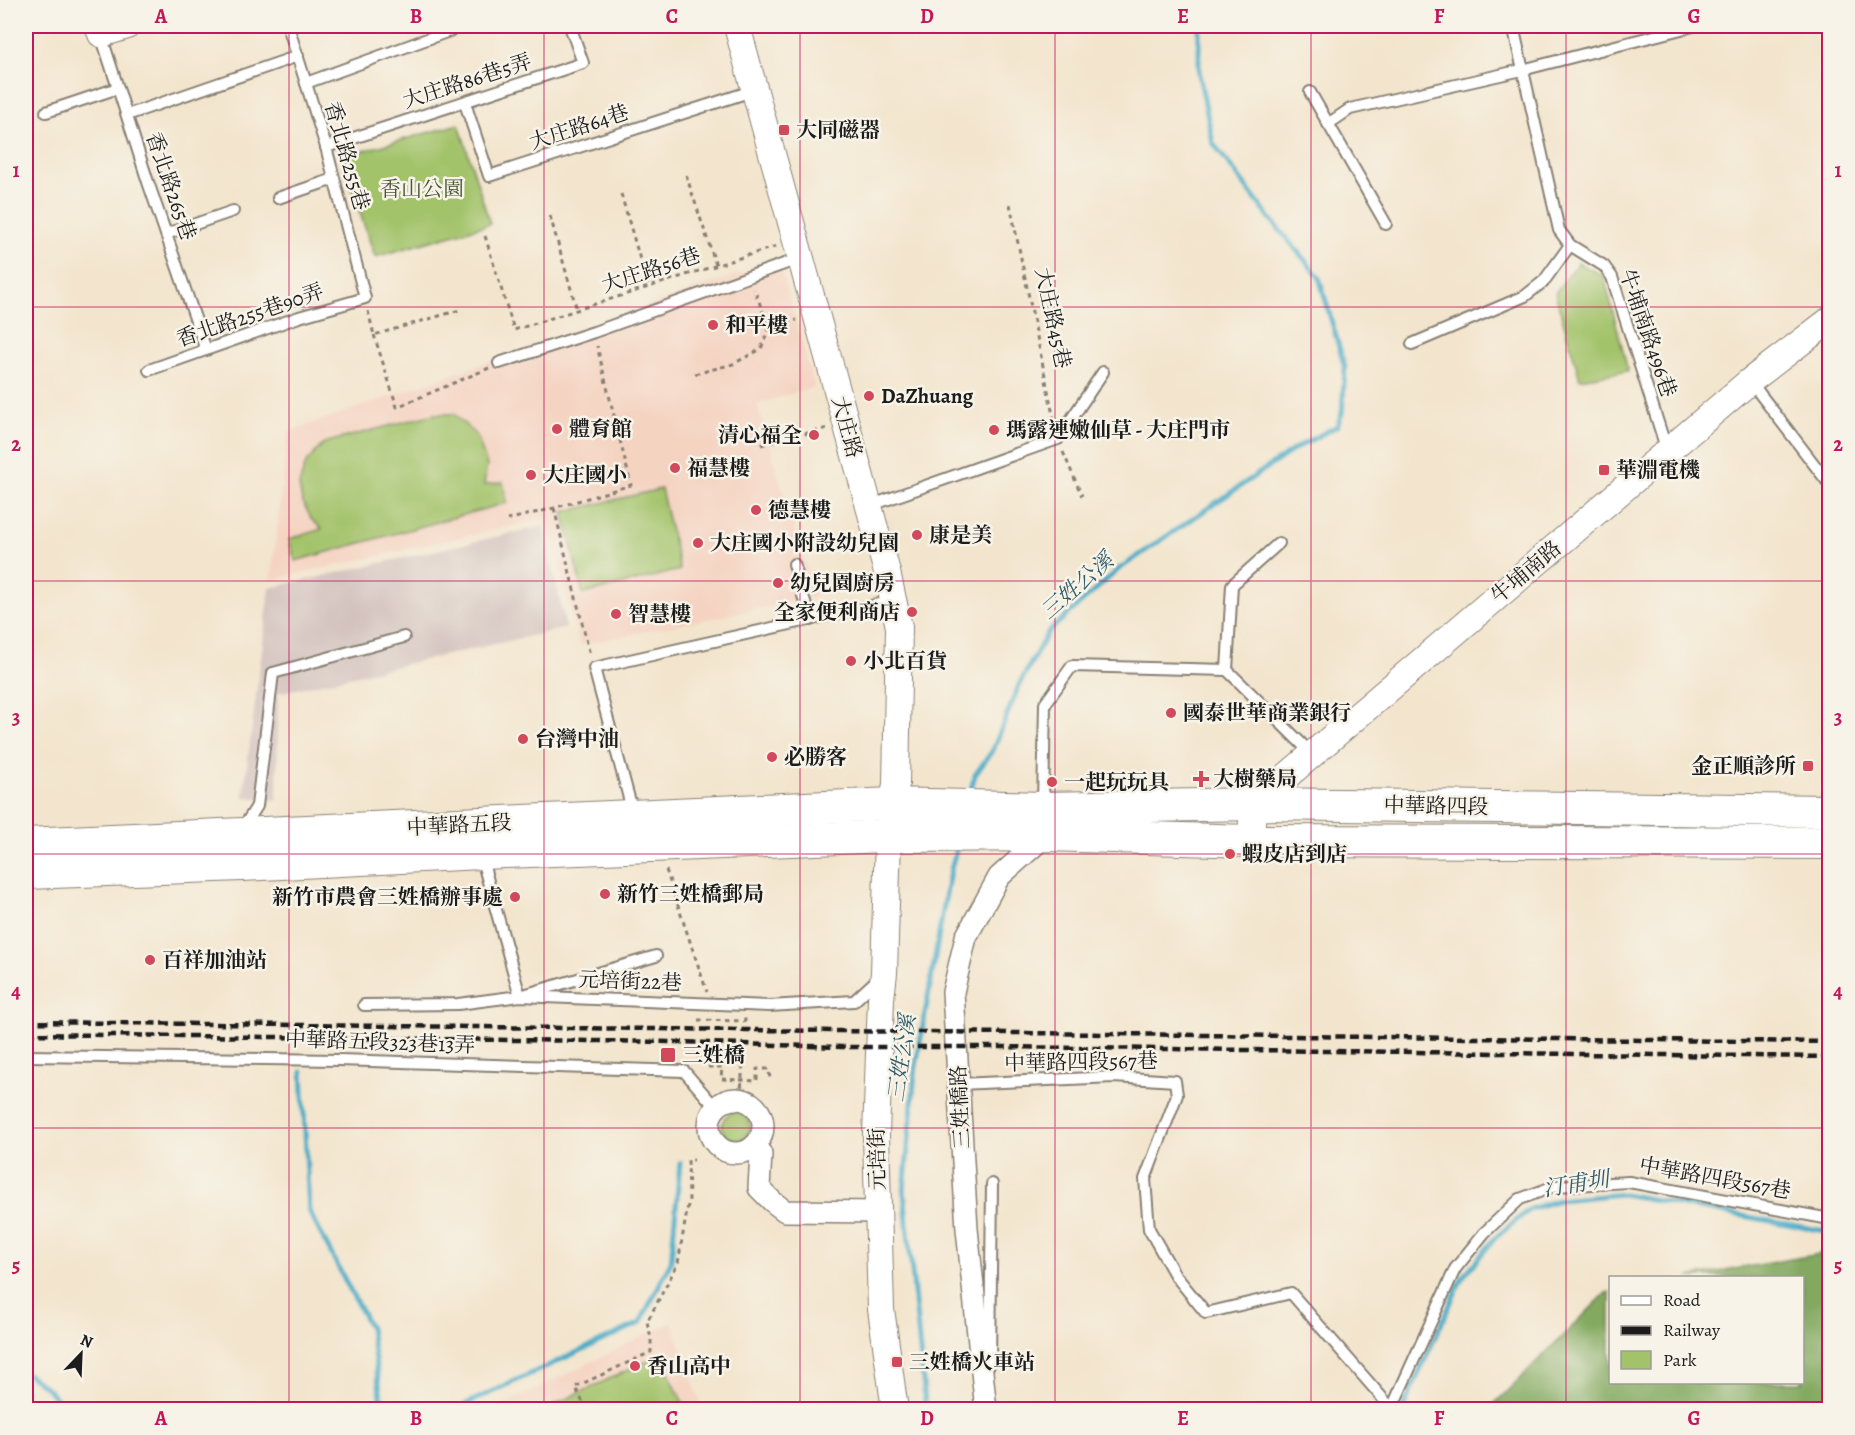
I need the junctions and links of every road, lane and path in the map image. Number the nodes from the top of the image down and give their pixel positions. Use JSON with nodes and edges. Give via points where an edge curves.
{"nodes":[{"id":1,"x":127,"y":26,"type":"edge"},
{"id":2,"x":288,"y":26,"type":"edge"},
{"id":3,"x":463,"y":26,"type":"edge"},
{"id":4,"x":570,"y":26,"type":"edge"},
{"id":5,"x":738,"y":26,"type":"edge"},
{"id":6,"x":1513,"y":26,"type":"edge"},
{"id":7,"x":1693,"y":26,"type":"edge"},
{"id":8,"x":99,"y":30,"type":"edge"},
{"id":9,"x":298,"y":56,"type":"junction"},
{"id":10,"x":1522,"y":70,"type":"junction"},
{"id":11,"x":306,"y":83,"type":"junction"},
{"id":12,"x":118,"y":88,"type":"junction"},
{"id":13,"x":755,"y":90,"type":"junction"},
{"id":14,"x":1310,"y":92,"type":"dead end"},
{"id":15,"x":465,"y":103,"type":"junction"},
{"id":16,"x":46,"y":112,"type":"dead end"},
{"id":17,"x":127,"y":115,"type":"junction"},
{"id":18,"x":1328,"y":124,"type":"junction"},
{"id":19,"x":326,"y":147,"type":"junction"},
{"id":20,"x":686,"y":175,"type":"dead end"},
{"id":21,"x":334,"y":179,"type":"junction"},
{"id":22,"x":621,"y":194,"type":"dead end"},
{"id":23,"x":278,"y":198,"type":"dead end"},
{"id":24,"x":1010,"y":204,"type":"dead end"},
{"id":25,"x":233,"y":211,"type":"dead end"},
{"id":26,"x":550,"y":216,"type":"dead end"},
{"id":27,"x":1386,"y":224,"type":"dead end"},
{"id":28,"x":166,"y":234,"type":"junction"},
{"id":29,"x":485,"y":236,"type":"dead end"},
{"id":30,"x":1570,"y":245,"type":"junction"},
{"id":31,"x":799,"y":249,"type":"junction"},
{"id":32,"x":716,"y":265,"type":"junction"},
{"id":33,"x":749,"y":276,"type":"junction"},
{"id":34,"x":648,"y":287,"type":"junction"},
{"id":35,"x":365,"y":298,"type":"junction"},
{"id":36,"x":460,"y":310,"type":"dead end"},
{"id":37,"x":578,"y":310,"type":"junction"},
{"id":38,"x":817,"y":315,"type":"junction"},
{"id":39,"x":1830,"y":320,"type":"edge"},
{"id":40,"x":769,"y":327,"type":"junction"},
{"id":41,"x":594,"y":332,"type":"junction"},
{"id":42,"x":374,"y":335,"type":"junction"},
{"id":43,"x":1412,"y":344,"type":"dead end"},
{"id":44,"x":206,"y":350,"type":"junction"},
{"id":45,"x":499,"y":363,"type":"joint"},
{"id":46,"x":149,"y":369,"type":"dead end"},
{"id":47,"x":1103,"y":372,"type":"dead end"},
{"id":48,"x":695,"y":374,"type":"dead end"},
{"id":49,"x":1750,"y":381,"type":"junction"},
{"id":50,"x":847,"y":423,"type":"junction"},
{"id":51,"x":1058,"y":440,"type":"junction"},
{"id":52,"x":761,"y":445,"type":"dead end"},
{"id":53,"x":1667,"y":452,"type":"junction"},
{"id":54,"x":1830,"y":485,"type":"edge"},
{"id":55,"x":1082,"y":496,"type":"dead end"},
{"id":56,"x":868,"y":506,"type":"junction"},
{"id":57,"x":554,"y":508,"type":"junction"},
{"id":58,"x":507,"y":520,"type":"dead end"},
{"id":59,"x":1279,"y":543,"type":"dead end"},
{"id":60,"x":794,"y":564,"type":"dead end"},
{"id":61,"x":893,"y":601,"type":"junction"},
{"id":62,"x":810,"y":620,"type":"junction"},
{"id":63,"x":404,"y":637,"type":"dead end"},
{"id":64,"x":594,"y":668,"type":"junction"},
{"id":65,"x":1227,"y":670,"type":"junction"},
{"id":66,"x":1312,"y":754,"type":"junction"},
{"id":67,"x":892,"y":804,"type":"junction"},
{"id":68,"x":1254,"y":804,"type":"junction"},
{"id":69,"x":1830,"y":811,"type":"edge"},
{"id":70,"x":634,"y":816,"type":"junction"},
{"id":71,"x":1045,"y":821,"type":"junction"},
{"id":72,"x":238,"y":835,"type":"junction"},
{"id":73,"x":888,"y":836,"type":"junction"},
{"id":74,"x":1250,"y":841,"type":"junction"},
{"id":75,"x":1830,"y":843,"type":"edge"},
{"id":76,"x":26,"y":844,"type":"edge"},
{"id":77,"x":658,"y":845,"type":"junction"},
{"id":78,"x":200,"y":852,"type":"junction"},
{"id":79,"x":481,"y":853,"type":"junction"},
{"id":80,"x":26,"y":873,"type":"edge"},
{"id":81,"x":656,"y":956,"type":"dead end"},
{"id":82,"x":884,"y":973,"type":"junction"},
{"id":83,"x":520,"y":996,"type":"junction"},
{"id":84,"x":711,"y":1004,"type":"junction"},
{"id":85,"x":364,"y":1005,"type":"dead end"},
{"id":86,"x":698,"y":1020,"type":"dead end"},
{"id":87,"x":745,"y":1021,"type":"dead end"},
{"id":88,"x":26,"y":1056,"type":"edge"},
{"id":89,"x":697,"y":1056,"type":"dead end"},
{"id":90,"x":708,"y":1067,"type":"dead end"},
{"id":91,"x":743,"y":1080,"type":"junction"},
{"id":92,"x":770,"y":1081,"type":"dead end"},
{"id":93,"x":959,"y":1084,"type":"junction"},
{"id":94,"x":741,"y":1094,"type":"dead end"},
{"id":95,"x":716,"y":1108,"type":"junction"},
{"id":96,"x":754,"y":1146,"type":"junction"},
{"id":97,"x":694,"y":1160,"type":"dead end"},
{"id":98,"x":992,"y":1184,"type":"dead end"},
{"id":99,"x":878,"y":1212,"type":"junction"},
{"id":100,"x":1830,"y":1219,"type":"edge"},
{"id":101,"x":984,"y":1386,"type":"junction"},
{"id":102,"x":1392,"y":1409,"type":"edge"},
{"id":103,"x":587,"y":1410,"type":"edge"},
{"id":104,"x":895,"y":1410,"type":"edge"},
{"id":105,"x":986,"y":1410,"type":"edge"}],
"edges":[{"from":1,"to":8,"type":"street"},
{"from":2,"to":9,"type":"lane","name":"香北路255巷"},
{"from":3,"to":11,"type":"lane"},
{"from":4,"to":15,"type":"lane","name":"大庄路86巷5弄","via":[[583,63]]},
{"from":5,"to":13,"type":"street","name":"大庄路"},
{"from":6,"to":10,"type":"lane"},
{"from":7,"to":10,"type":"lane"},
{"from":8,"to":12,"type":"lane","name":"香北路265巷"},
{"from":9,"to":11,"type":"lane","name":"香北路255巷"},
{"from":9,"to":17,"type":"lane"},
{"from":10,"to":18,"type":"lane","via":[[1350,109]]},
{"from":10,"to":30,"type":"lane","via":[[1559,230]]},
{"from":11,"to":19,"type":"lane","name":"香北路255巷"},
{"from":12,"to":16,"type":"lane"},
{"from":12,"to":17,"type":"lane","name":"香北路265巷"},
{"from":13,"to":15,"type":"lane","name":"大庄路64巷","via":[[489,176]]},
{"from":13,"to":31,"type":"street","name":"大庄路"},
{"from":14,"to":18,"type":"lane"},
{"from":15,"to":19,"type":"lane","name":"大庄路86巷5弄"},
{"from":17,"to":28,"type":"lane","name":"香北路265巷"},
{"from":18,"to":27,"type":"lane"},
{"from":19,"to":21,"type":"lane","name":"香北路255巷"},
{"from":20,"to":32,"type":"path"},
{"from":21,"to":23,"type":"lane"},
{"from":21,"to":35,"type":"lane","name":"香北路255巷"},
{"from":22,"to":34,"type":"path"},
{"from":24,"to":51,"type":"path","name":"大庄路45巷"},
{"from":25,"to":28,"type":"lane"},
{"from":26,"to":37,"type":"path"},
{"from":28,"to":44,"type":"lane","name":"香北路265巷"},
{"from":29,"to":37,"type":"path","name":"大庄路56巷","via":[[514,330]]},
{"from":30,"to":43,"type":"lane","via":[[1544,281],[1525,296]]},
{"from":30,"to":53,"type":"lane","name":"牛埔南路496巷","via":[[1604,266],[1612,277]]},
{"from":31,"to":32,"type":"path","name":"大庄路56巷"},
{"from":31,"to":33,"type":"lane"},
{"from":31,"to":38,"type":"street","name":"大庄路"},
{"from":32,"to":34,"type":"path","name":"大庄路56巷"},
{"from":33,"to":40,"type":"path"},
{"from":33,"to":41,"type":"lane"},
{"from":34,"to":37,"type":"path","name":"大庄路56巷"},
{"from":35,"to":42,"type":"path"},
{"from":35,"to":44,"type":"lane","name":"香北路255巷90弄","via":[[299,316]]},
{"from":36,"to":42,"type":"path"},
{"from":38,"to":40,"type":"path"},
{"from":38,"to":50,"type":"street","name":"大庄路"},
{"from":39,"to":49,"type":"street","name":"牛埔南路"},
{"from":40,"to":48,"type":"path","via":[[761,349],[733,364]]},
{"from":41,"to":45,"type":"lane"},
{"from":41,"to":57,"type":"path","via":[[631,485]]},
{"from":42,"to":45,"type":"path","via":[[397,407]]},
{"from":44,"to":46,"type":"lane","name":"香北路255巷90弄"},
{"from":47,"to":51,"type":"lane","name":"大庄路45巷"},
{"from":49,"to":53,"type":"street","name":"牛埔南路"},
{"from":49,"to":54,"type":"lane"},
{"from":50,"to":52,"type":"path"},
{"from":50,"to":56,"type":"street","name":"大庄路"},
{"from":51,"to":55,"type":"path","name":"大庄路45巷"},
{"from":51,"to":56,"type":"lane"},
{"from":53,"to":66,"type":"street","name":"牛埔南路"},
{"from":56,"to":61,"type":"street","name":"大庄路"},
{"from":57,"to":58,"type":"path"},
{"from":57,"to":64,"type":"path"},
{"from":59,"to":65,"type":"lane","via":[[1232,585]]},
{"from":60,"to":62,"type":"lane"},
{"from":61,"to":62,"type":"lane"},
{"from":61,"to":67,"type":"street","name":"大庄路","via":[[899,627],[896,784]]},
{"from":62,"to":64,"type":"lane"},
{"from":63,"to":72,"type":"lane","via":[[273,673],[257,806]]},
{"from":64,"to":70,"type":"lane"},
{"from":65,"to":66,"type":"lane"},
{"from":65,"to":71,"type":"lane","via":[[1072,666],[1045,704]]},
{"from":66,"to":68,"type":"street","name":"牛埔南路"},
{"from":67,"to":70,"type":"main road","name":"中華路五段"},
{"from":67,"to":71,"type":"main road"},
{"from":67,"to":73,"type":"street","name":"大庄路"},
{"from":68,"to":69,"type":"main road","name":"中華路四段"},
{"from":68,"to":71,"type":"main road","name":"中華路四段"},
{"from":68,"to":74,"type":"street"},
{"from":70,"to":72,"type":"main road","name":"中華路五段"},
{"from":71,"to":73,"type":"main road"},
{"from":71,"to":74,"type":"main road","name":"中華路四段"},
{"from":71,"to":93,"type":"street","name":"三姓橋路","via":[[999,877],[966,937],[953,993]]},
{"from":72,"to":78,"type":"main road","name":"中華路五段"},
{"from":73,"to":77,"type":"main road","name":"中華路五段"},
{"from":73,"to":82,"type":"street","name":"元培街"},
{"from":74,"to":75,"type":"main road","name":"中華路四段"},
{"from":76,"to":78,"type":"main road","name":"中華路五段"},
{"from":77,"to":79,"type":"main road","name":"中華路五段"},
{"from":77,"to":84,"type":"path"},
{"from":78,"to":79,"type":"main road","name":"中華路五段"},
{"from":78,"to":80,"type":"main road","name":"中華路五段"},
{"from":79,"to":83,"type":"lane"},
{"from":81,"to":83,"type":"lane"},
{"from":82,"to":84,"type":"lane","name":"元培街22巷","via":[[854,1001],[769,1006]]},
{"from":82,"to":99,"type":"street","name":"元培街","via":[[877,1076]]},
{"from":83,"to":84,"type":"lane","name":"元培街22巷"},
{"from":83,"to":85,"type":"lane","name":"元培街22巷","via":[[458,1004]]},
{"from":86,"to":87,"type":"path"},
{"from":88,"to":95,"type":"lane","name":"中華路五段323巷13弄","via":[[339,1060],[684,1071]]},
{"from":89,"to":91,"type":"path","via":[[743,1057]]},
{"from":90,"to":91,"type":"path","via":[[722,1067],[721,1079]]},
{"from":91,"to":92,"type":"path","via":[[757,1081],[757,1069],[769,1069]]},
{"from":91,"to":94,"type":"path"},
{"from":93,"to":101,"type":"street","name":"三姓橋路","via":[[967,1229]]},
{"from":93,"to":102,"type":"lane","name":"中華路四段567巷","via":[[1114,1077],[1175,1081],[1177,1095],[1145,1179],[1149,1228],[1174,1275],[1206,1313],[1291,1293]]},
{"from":95,"to":96,"type":"street","via":[[709,1124],[714,1141],[729,1152]]},
{"from":95,"to":96,"type":"street","via":[[731,1100],[756,1107],[763,1123],[760,1140]]},
{"from":96,"to":99,"type":"street","via":[[761,1154],[759,1188],[785,1211]]},
{"from":97,"to":103,"type":"path","via":[[688,1160],[689,1199],[678,1263],[647,1322],[651,1352],[575,1387]]},
{"from":98,"to":101,"type":"lane","via":[[989,1377]]},
{"from":99,"to":104,"type":"street","name":"元培街","via":[[881,1309]]},
{"from":100,"to":102,"type":"lane","name":"中華路四段567巷","via":[[1629,1182],[1555,1185],[1520,1200],[1484,1233],[1455,1269]]},
{"from":101,"to":105,"type":"street","name":"三姓橋路"}]}
